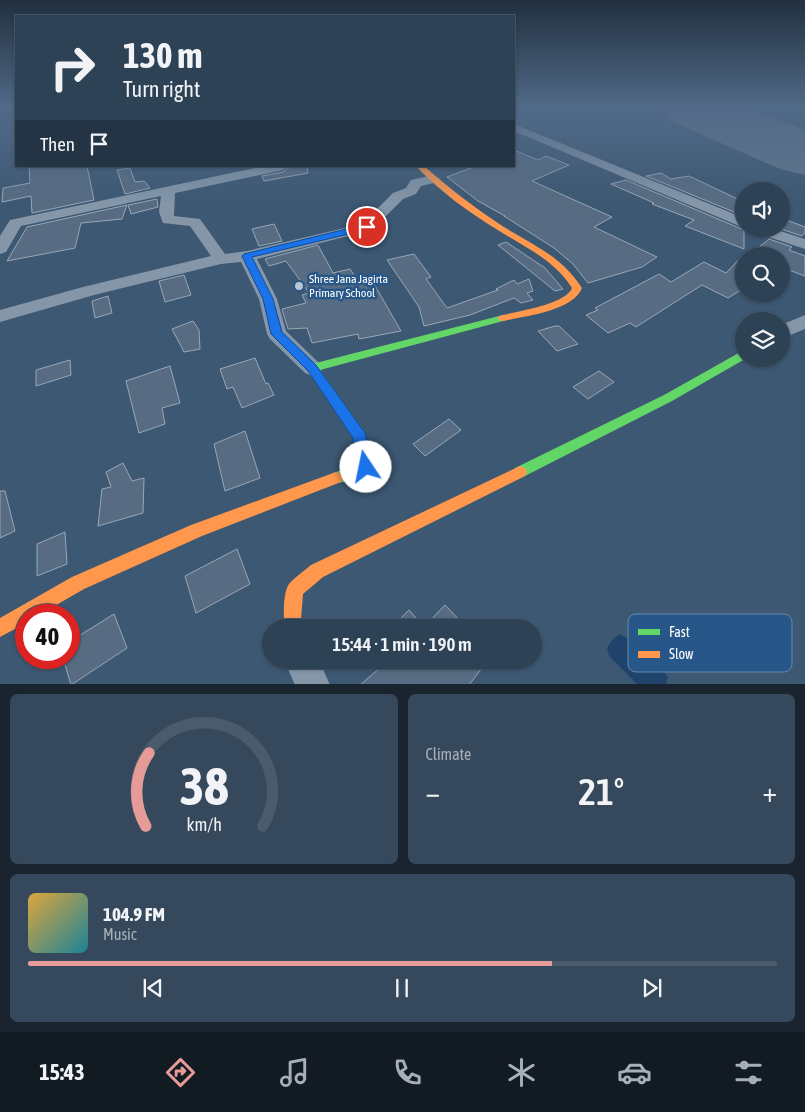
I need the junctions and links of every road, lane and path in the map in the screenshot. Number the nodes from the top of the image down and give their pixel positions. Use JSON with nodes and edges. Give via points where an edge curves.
{"nodes":[{"id":1,"x":544,"y":139,"type":"edge"},
{"id":2,"x":279,"y":167,"type":"edge"},
{"id":3,"x":420,"y":167,"type":"edge"},
{"id":4,"x":433,"y":179,"type":"junction"},
{"id":5,"x":168,"y":191,"type":"junction"},
{"id":6,"x":735,"y":220,"type":"edge"},
{"id":7,"x":784,"y":237,"type":"edge"},
{"id":8,"x":805,"y":244,"type":"edge"},
{"id":9,"x":0,"y":249,"type":"edge"},
{"id":10,"x":247,"y":256,"type":"junction"},
{"id":11,"x":221,"y":259,"type":"junction"},
{"id":12,"x":0,"y":316,"type":"edge"},
{"id":13,"x":805,"y":321,"type":"edge"},
{"id":14,"x":790,"y":328,"type":"edge"},
{"id":15,"x":735,"y":359,"type":"edge"},
{"id":16,"x":312,"y":368,"type":"junction"},
{"id":17,"x":292,"y":619,"type":"edge"},
{"id":18,"x":0,"y":628,"type":"edge"},
{"id":19,"x":306,"y":669,"type":"edge"},
{"id":20,"x":313,"y":684,"type":"edge"}],
"edges":[{"from":1,"to":6,"type":"street"},
{"from":2,"to":5,"type":"street"},
{"from":3,"to":4,"type":"street"},
{"from":4,"to":10,"type":"street","via":[[416,183],[411,191],[398,196],[367,227]]},
{"from":4,"to":16,"type":"street","via":[[565,269],[577,288],[574,294],[544,308]]},
{"from":5,"to":9,"type":"street","via":[[15,223]]},
{"from":5,"to":11,"type":"street","via":[[165,205],[168,220],[195,222]]},
{"from":7,"to":8,"type":"street"},
{"from":10,"to":11,"type":"street"},
{"from":10,"to":16,"type":"street","via":[[268,299],[277,334]]},
{"from":11,"to":12,"type":"street"},
{"from":13,"to":14,"type":"street"},
{"from":15,"to":17,"type":"street","via":[[668,398],[317,571],[295,590]]},
{"from":16,"to":18,"type":"street","via":[[360,436],[366,467],[197,530],[78,583]]},
{"from":19,"to":20,"type":"street"}]}
